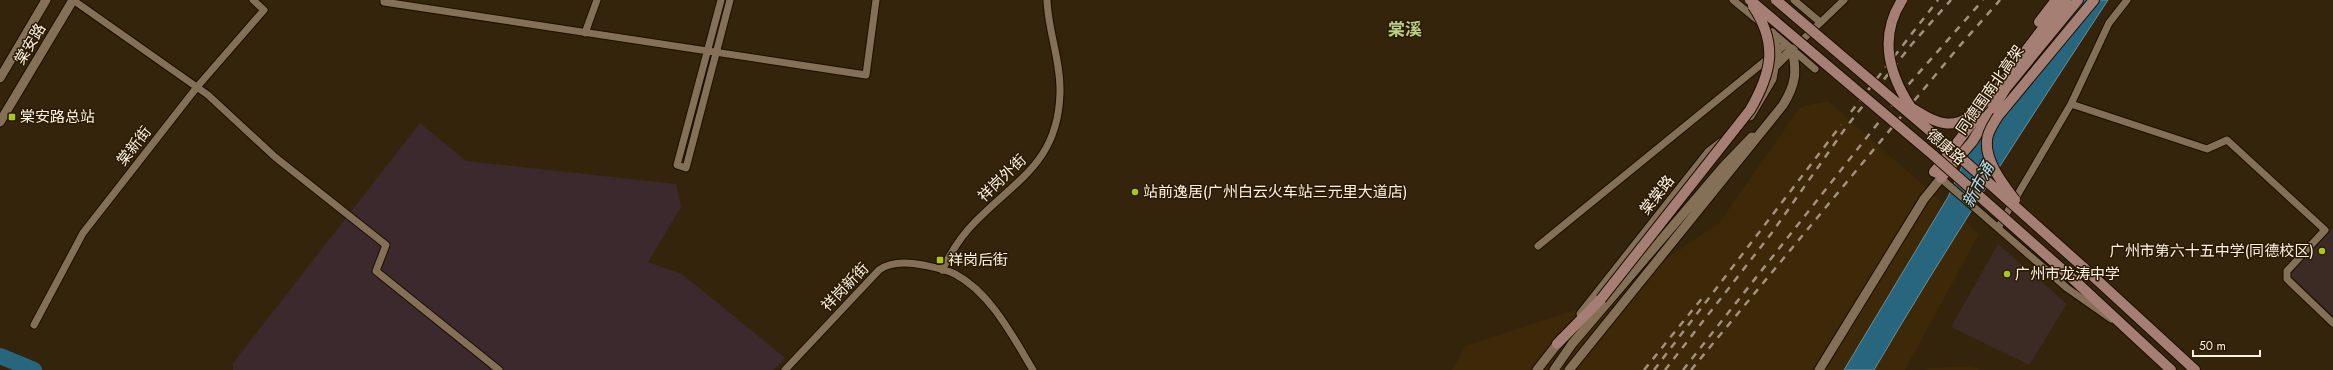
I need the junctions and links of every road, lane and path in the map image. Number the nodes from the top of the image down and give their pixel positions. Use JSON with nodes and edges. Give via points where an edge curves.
{"nodes":[{"id":1,"x":46,"y":0,"type":"edge"},
{"id":2,"x":73,"y":0,"type":"edge"},
{"id":3,"x":253,"y":0,"type":"edge"},
{"id":4,"x":384,"y":0,"type":"edge"},
{"id":5,"x":597,"y":0,"type":"edge"},
{"id":6,"x":721,"y":0,"type":"edge"},
{"id":7,"x":730,"y":0,"type":"edge"},
{"id":8,"x":876,"y":0,"type":"edge"},
{"id":9,"x":1047,"y":0,"type":"edge"},
{"id":10,"x":1733,"y":0,"type":"edge"},
{"id":11,"x":1749,"y":0,"type":"edge"},
{"id":12,"x":1776,"y":0,"type":"edge"},
{"id":13,"x":1794,"y":0,"type":"edge"},
{"id":14,"x":1844,"y":0,"type":"edge"},
{"id":15,"x":1902,"y":0,"type":"edge"},
{"id":16,"x":2056,"y":0,"type":"edge"},
{"id":17,"x":2066,"y":0,"type":"edge"},
{"id":18,"x":2078,"y":0,"type":"edge"},
{"id":19,"x":2094,"y":0,"type":"edge"},
{"id":20,"x":2127,"y":0,"type":"edge"},
{"id":21,"x":1820,"y":22,"type":"junction"},
{"id":22,"x":585,"y":33,"type":"junction"},
{"id":23,"x":1772,"y":33,"type":"junction"},
{"id":24,"x":2043,"y":34,"type":"junction"},
{"id":25,"x":1789,"y":47,"type":"junction"},
{"id":26,"x":707,"y":51,"type":"junction"},
{"id":27,"x":1777,"y":51,"type":"junction"},
{"id":28,"x":716,"y":53,"type":"junction"},
{"id":29,"x":1775,"y":66,"type":"junction"},
{"id":30,"x":1815,"y":69,"type":"dead end"},
{"id":31,"x":0,"y":78,"type":"edge"},
{"id":32,"x":1876,"y":85,"type":"junction"},
{"id":33,"x":197,"y":87,"type":"junction"},
{"id":34,"x":2071,"y":104,"type":"junction"},
{"id":35,"x":1910,"y":106,"type":"junction"},
{"id":36,"x":1775,"y":116,"type":"junction"},
{"id":37,"x":0,"y":122,"type":"edge"},
{"id":38,"x":1941,"y":178,"type":"junction"},
{"id":39,"x":2024,"y":214,"type":"junction"},
{"id":40,"x":1998,"y":228,"type":"junction"},
{"id":41,"x":1538,"y":246,"type":"dead end"},
{"id":42,"x":942,"y":270,"type":"junction"},
{"id":43,"x":2333,"y":323,"type":"edge"},
{"id":44,"x":34,"y":325,"type":"dead end"},
{"id":45,"x":2131,"y":332,"type":"junction"},
{"id":46,"x":1557,"y":344,"type":"junction"},
{"id":47,"x":499,"y":370,"type":"edge"},
{"id":48,"x":785,"y":370,"type":"edge"},
{"id":49,"x":1033,"y":370,"type":"edge"},
{"id":50,"x":1537,"y":370,"type":"edge"},
{"id":51,"x":1554,"y":370,"type":"edge"},
{"id":52,"x":1569,"y":370,"type":"edge"},
{"id":53,"x":1819,"y":370,"type":"edge"},
{"id":54,"x":2171,"y":370,"type":"edge"},
{"id":55,"x":2195,"y":370,"type":"edge"}],
"edges":[{"from":1,"to":31,"type":"street","name":"棠安路"},
{"from":2,"to":33,"type":"street"},
{"from":2,"to":37,"type":"street","name":"棠安路"},
{"from":3,"to":33,"type":"street","name":"棠新街","via":[[264,10]]},
{"from":4,"to":22,"type":"street"},
{"from":5,"to":22,"type":"street"},
{"from":6,"to":26,"type":"street"},
{"from":7,"to":28,"type":"street"},
{"from":8,"to":28,"type":"street","via":[[866,75]]},
{"from":9,"to":42,"type":"street","name":"祥岗外街","via":[[1060,85],[1058,115],[1050,140],[1028,174],[962,237]]},
{"from":10,"to":23,"type":"street"},
{"from":11,"to":45,"type":"main road","name":"德康路","bridge":true,"via":[[1932,155]]},
{"from":11,"to":46,"type":"main road","bridge":true,"via":[[1758,14],[1770,47],[1769,68],[1763,87],[1750,110],[1601,299]]},
{"from":12,"to":32,"type":"main road","name":"德康路","bridge":true},
{"from":13,"to":21,"type":"street"},
{"from":14,"to":21,"type":"street"},
{"from":15,"to":35,"type":"main road","bridge":true,"via":[[1890,27],[1889,59],[1895,80]]},
{"from":16,"to":35,"type":"main road","bridge":true,"via":[[1984,103],[1965,121],[1953,124],[1940,122]]},
{"from":17,"to":24,"type":"main road","name":"同德围南北高架"},
{"from":18,"to":24,"type":"main road","name":"同德围南北高架"},
{"from":19,"to":39,"type":"main road","bridge":true,"via":[[2004,107],[1988,136],[1989,156]]},
{"from":20,"to":34,"type":"street","via":[[2109,23]]},
{"from":21,"to":25,"type":"street"},
{"from":22,"to":26,"type":"street"},
{"from":23,"to":25,"type":"street"},
{"from":23,"to":27,"type":"street","name":"棠棠路"},
{"from":24,"to":38,"type":"main road","name":"同德围南北高架","via":[[1966,134]]},
{"from":25,"to":27,"type":"street"},
{"from":25,"to":29,"type":"street"},
{"from":25,"to":30,"type":"street"},
{"from":25,"to":36,"type":"street","via":[[1796,70],[1793,85],[1790,95]]},
{"from":26,"to":28,"type":"street"},
{"from":26,"to":28,"type":"street","via":[[677,165],[686,168]]},
{"from":27,"to":29,"type":"street","name":"棠棠路"},
{"from":27,"to":41,"type":"street"},
{"from":29,"to":46,"type":"street","name":"棠棠路","via":[[1769,87],[1758,107],[1745,123],[1709,152]]},
{"from":32,"to":35,"type":"main road","bridge":true},
{"from":32,"to":39,"type":"main road","name":"德康路","bridge":true},
{"from":33,"to":44,"type":"street","name":"棠新街","via":[[83,233]]},
{"from":33,"to":47,"type":"street","via":[[275,157],[386,245],[376,271]]},
{"from":34,"to":40,"type":"street"},
{"from":34,"to":43,"type":"street","via":[[2207,149],[2227,140],[2325,230],[2288,271],[2287,278]]},
{"from":36,"to":51,"type":"street","via":[[1724,166],[1572,344]]},
{"from":36,"to":52,"type":"street"},
{"from":38,"to":40,"type":"street"},
{"from":38,"to":53,"type":"street","via":[[1924,199]]},
{"from":39,"to":55,"type":"main road","name":"德康路","bridge":true},
{"from":40,"to":45,"type":"street","via":[[2067,288]]},
{"from":42,"to":48,"type":"street","name":"祥岗新街","via":[[915,263],[897,263],[884,267],[865,283]]},
{"from":42,"to":49,"type":"street","name":"祥岗新街","via":[[960,277],[984,298]]},
{"from":45,"to":54,"type":"main road","name":"德康路"},
{"from":46,"to":50,"type":"street","name":"棠棠路"}]}
